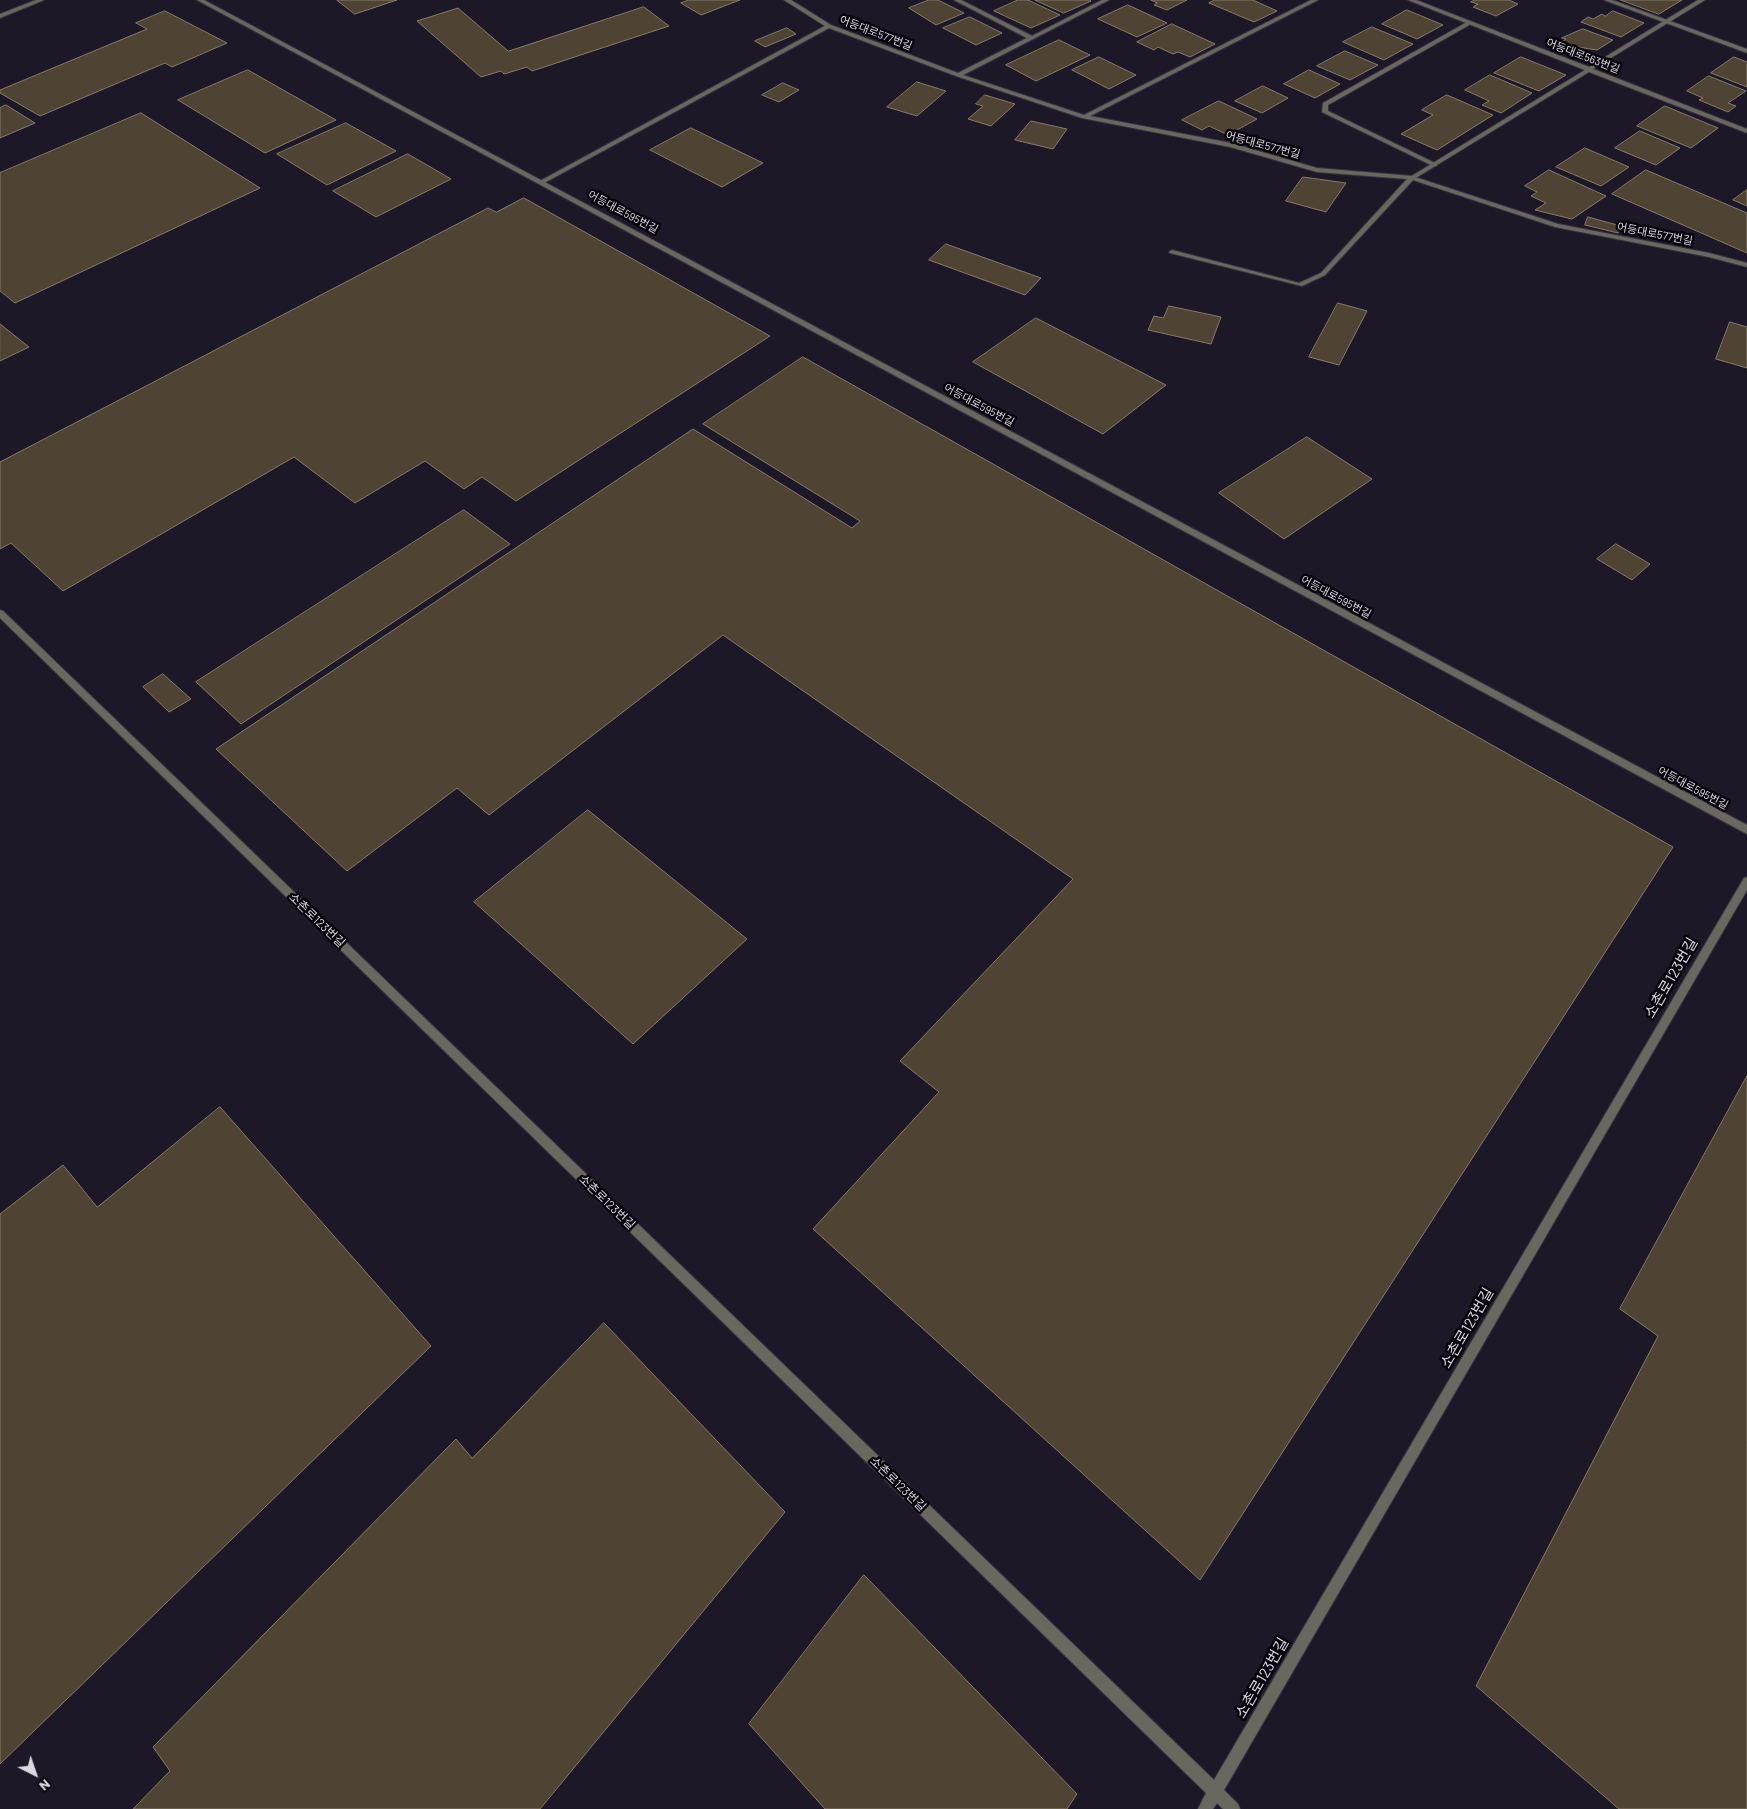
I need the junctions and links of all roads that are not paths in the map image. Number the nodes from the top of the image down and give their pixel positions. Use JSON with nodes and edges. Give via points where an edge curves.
{"nodes":[{"id":1,"x":42,"y":0,"type":"edge"},
{"id":2,"x":200,"y":0,"type":"edge"},
{"id":3,"x":787,"y":0,"type":"edge"},
{"id":4,"x":956,"y":0,"type":"edge"},
{"id":5,"x":1106,"y":0,"type":"edge"},
{"id":6,"x":1315,"y":0,"type":"edge"},
{"id":7,"x":1411,"y":0,"type":"edge"},
{"id":8,"x":1607,"y":0,"type":"edge"},
{"id":9,"x":1702,"y":0,"type":"edge"},
{"id":10,"x":0,"y":16,"type":"edge"},
{"id":11,"x":1469,"y":22,"type":"junction"},
{"id":12,"x":1667,"y":22,"type":"junction"},
{"id":13,"x":829,"y":26,"type":"junction"},
{"id":14,"x":1032,"y":38,"type":"junction"},
{"id":15,"x":1747,"y":51,"type":"edge"},
{"id":16,"x":1590,"y":70,"type":"junction"},
{"id":17,"x":958,"y":75,"type":"junction"},
{"id":18,"x":1084,"y":117,"type":"junction"},
{"id":19,"x":1747,"y":131,"type":"edge"},
{"id":20,"x":1434,"y":164,"type":"junction"},
{"id":21,"x":1412,"y":178,"type":"junction"},
{"id":22,"x":542,"y":182,"type":"junction"},
{"id":23,"x":1172,"y":252,"type":"dead end"},
{"id":24,"x":1747,"y":265,"type":"edge"},
{"id":25,"x":0,"y":613,"type":"edge"},
{"id":26,"x":1747,"y":830,"type":"edge"},
{"id":27,"x":1747,"y":880,"type":"edge"},
{"id":28,"x":1214,"y":1792,"type":"junction"},
{"id":29,"x":1205,"y":1809,"type":"edge"},
{"id":30,"x":1233,"y":1809,"type":"edge"}],
"edges":[{"from":1,"to":10,"type":"street"},
{"from":2,"to":22,"type":"street","name":"어등대로595번길"},
{"from":3,"to":13,"type":"street","name":"어등대로577번길"},
{"from":4,"to":14,"type":"street"},
{"from":5,"to":14,"type":"street"},
{"from":6,"to":18,"type":"street"},
{"from":7,"to":11,"type":"street","name":"어등대로563번길"},
{"from":8,"to":12,"type":"street"},
{"from":9,"to":12,"type":"street"},
{"from":11,"to":16,"type":"street","name":"어등대로563번길"},
{"from":11,"to":20,"type":"street","via":[[1325,104],[1325,112]]},
{"from":12,"to":15,"type":"street"},
{"from":12,"to":16,"type":"street"},
{"from":13,"to":17,"type":"street","name":"어등대로577번길"},
{"from":13,"to":22,"type":"street"},
{"from":14,"to":17,"type":"street"},
{"from":16,"to":19,"type":"street","name":"어등대로563번길"},
{"from":16,"to":20,"type":"street"},
{"from":17,"to":18,"type":"street","name":"어등대로577번길"},
{"from":18,"to":21,"type":"street","name":"어등대로577번길","via":[[1231,145],[1318,170]]},
{"from":20,"to":21,"type":"street"},
{"from":21,"to":23,"type":"street","via":[[1322,274],[1300,285]]},
{"from":21,"to":24,"type":"street","name":"어등대로577번길","via":[[1557,226]]},
{"from":22,"to":26,"type":"street","name":"어등대로595번길"},
{"from":25,"to":28,"type":"street","name":"소촌로123번길"},
{"from":27,"to":28,"type":"street","name":"소촌로123번길"},
{"from":28,"to":29,"type":"street","name":"소촌로123번길"},
{"from":28,"to":30,"type":"street","name":"소촌로123번길"}]}
